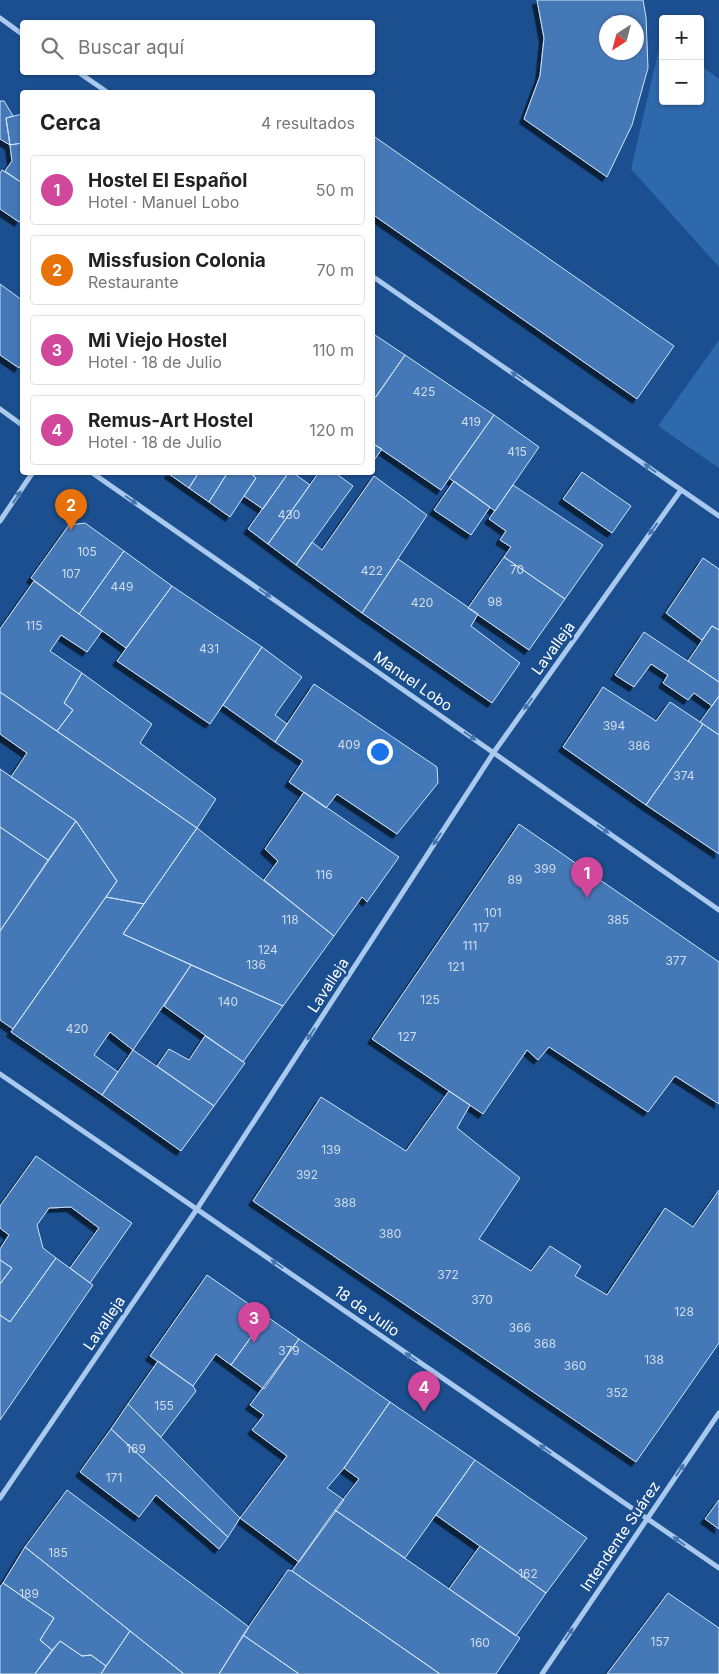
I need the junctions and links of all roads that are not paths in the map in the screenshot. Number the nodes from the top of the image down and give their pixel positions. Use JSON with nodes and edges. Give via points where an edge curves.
{"nodes":[{"id":1,"x":0,"y":18,"type":"edge"},
{"id":2,"x":20,"y":33,"type":"edge"},
{"id":3,"x":82,"y":75,"type":"edge"},
{"id":4,"x":104,"y":90,"type":"edge"},
{"id":5,"x":375,"y":278,"type":"edge"},
{"id":6,"x":0,"y":409,"type":"edge"},
{"id":7,"x":20,"y":423,"type":"edge"},
{"id":8,"x":31,"y":475,"type":"edge"},
{"id":9,"x":96,"y":475,"type":"edge"},
{"id":10,"x":681,"y":490,"type":"junction"},
{"id":11,"x":719,"y":516,"type":"edge"},
{"id":12,"x":0,"y":521,"type":"edge"},
{"id":13,"x":494,"y":752,"type":"junction"},
{"id":14,"x":719,"y":910,"type":"edge"},
{"id":15,"x":0,"y":1074,"type":"edge"},
{"id":16,"x":197,"y":1209,"type":"junction"},
{"id":17,"x":719,"y":1413,"type":"edge"},
{"id":18,"x":0,"y":1498,"type":"edge"},
{"id":19,"x":647,"y":1518,"type":"junction"},
{"id":20,"x":719,"y":1568,"type":"edge"},
{"id":21,"x":542,"y":1674,"type":"edge"}],
"edges":[{"from":1,"to":2,"type":"street"},
{"from":3,"to":4,"type":"street"},
{"from":10,"to":5,"type":"street","one_way":true},
{"from":6,"to":7,"type":"street"},
{"from":12,"to":8,"type":"street","one_way":true},
{"from":9,"to":13,"type":"street","name":"Manuel Lobo","one_way":true},
{"from":10,"to":11,"type":"street"},
{"from":10,"to":13,"type":"street","name":"Lavalleja","one_way":true},
{"from":13,"to":14,"type":"street","name":"Manuel Lobo","one_way":true},
{"from":13,"to":16,"type":"street","name":"Lavalleja","one_way":true},
{"from":15,"to":16,"type":"street","name":"18 de Julio"},
{"from":16,"to":18,"type":"street","name":"Lavalleja"},
{"from":19,"to":16,"type":"street","name":"18 de Julio","one_way":true},
{"from":19,"to":17,"type":"street","name":"Intendente Suárez","one_way":true},
{"from":20,"to":19,"type":"street","name":"18 de Julio","one_way":true},
{"from":21,"to":19,"type":"street","name":"Intendente Suárez","one_way":true}]}
